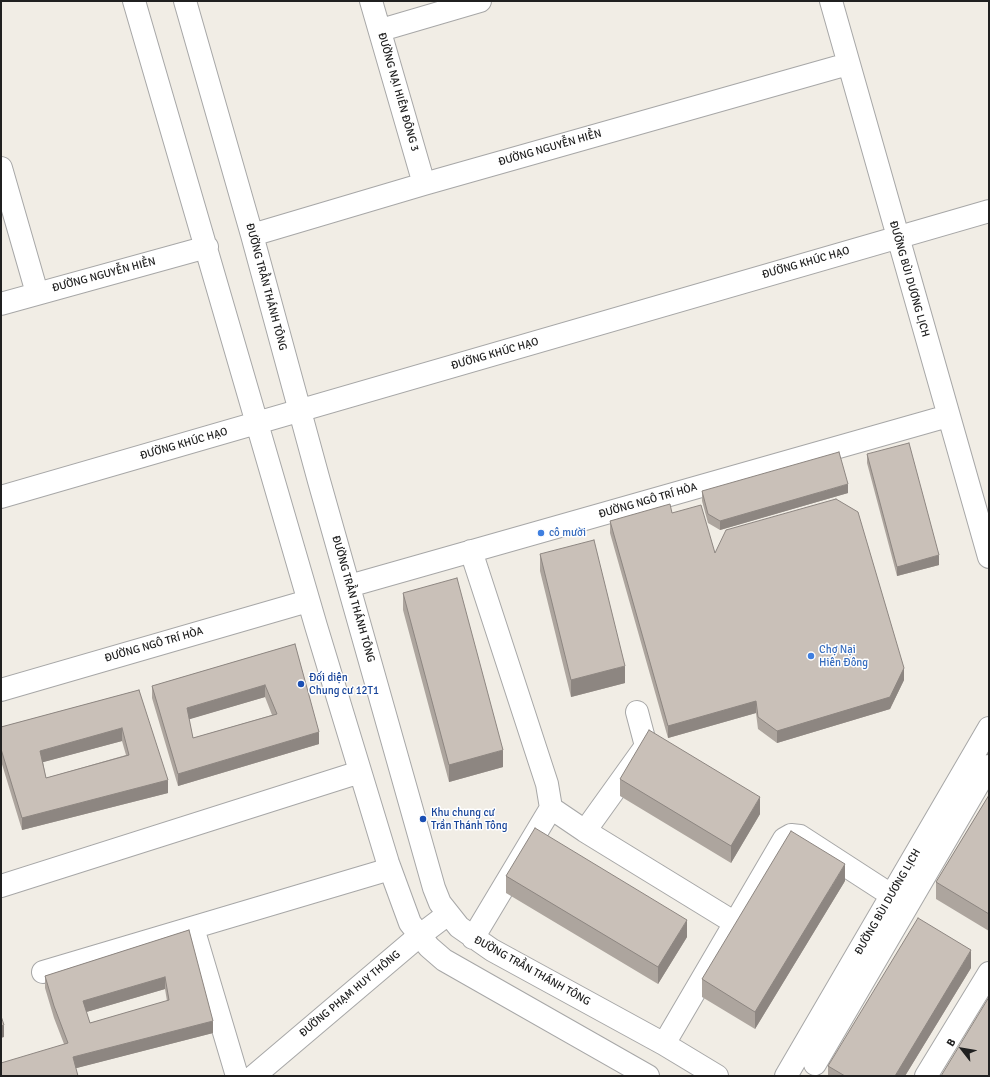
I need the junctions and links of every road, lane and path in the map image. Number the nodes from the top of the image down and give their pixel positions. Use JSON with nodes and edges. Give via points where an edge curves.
{"nodes":[{"id":1,"x":134,"y":1,"type":"edge"},
{"id":2,"x":185,"y":1,"type":"edge"},
{"id":3,"x":371,"y":1,"type":"edge"},
{"id":4,"x":480,"y":1,"type":"edge"},
{"id":5,"x":831,"y":1,"type":"edge"},
{"id":6,"x":381,"y":30,"type":"junction"},
{"id":7,"x":848,"y":64,"type":"junction"},
{"id":8,"x":1,"y":168,"type":"edge"},
{"id":9,"x":424,"y":184,"type":"junction"},
{"id":10,"x":989,"y":211,"type":"edge"},
{"id":11,"x":252,"y":235,"type":"junction"},
{"id":12,"x":897,"y":237,"type":"junction"},
{"id":13,"x":207,"y":247,"type":"junction"},
{"id":14,"x":37,"y":294,"type":"junction"},
{"id":15,"x":1,"y":304,"type":"edge"},
{"id":16,"x":300,"y":410,"type":"junction"},
{"id":17,"x":948,"y":416,"type":"junction"},
{"id":18,"x":258,"y":422,"type":"junction"},
{"id":19,"x":1,"y":498,"type":"edge"},
{"id":20,"x":471,"y":551,"type":"junction"},
{"id":21,"x":989,"y":557,"type":"edge"},
{"id":22,"x":348,"y":586,"type":"junction"},
{"id":23,"x":308,"y":601,"type":"junction"},
{"id":24,"x":1,"y":690,"type":"edge"},
{"id":25,"x":637,"y":712,"type":"dead end"},
{"id":26,"x":989,"y":728,"type":"edge"},
{"id":27,"x":989,"y":766,"type":"edge"},
{"id":28,"x":360,"y":772,"type":"junction"},
{"id":29,"x":551,"y":808,"type":"junction"},
{"id":30,"x":585,"y":832,"type":"junction"},
{"id":31,"x":923,"y":860,"type":"junction"},
{"id":32,"x":390,"y":869,"type":"junction"},
{"id":33,"x":950,"y":876,"type":"edge"},
{"id":34,"x":1,"y":886,"type":"edge"},
{"id":35,"x":891,"y":895,"type":"junction"},
{"id":36,"x":448,"y":914,"type":"junction"},
{"id":37,"x":735,"y":923,"type":"junction"},
{"id":38,"x":193,"y":928,"type":"junction"},
{"id":39,"x":419,"y":936,"type":"junction"},
{"id":40,"x":473,"y":938,"type":"junction"},
{"id":41,"x":43,"y":972,"type":"dead end"},
{"id":42,"x":989,"y":973,"type":"edge"},
{"id":43,"x":664,"y":1044,"type":"junction"},
{"id":44,"x":814,"y":1064,"type":"dead end"},
{"id":45,"x":237,"y":1076,"type":"edge"},
{"id":46,"x":254,"y":1076,"type":"edge"},
{"id":47,"x":648,"y":1076,"type":"edge"},
{"id":48,"x":718,"y":1076,"type":"edge"},
{"id":49,"x":786,"y":1076,"type":"edge"},
{"id":50,"x":926,"y":1076,"type":"edge"}],
"edges":[{"from":1,"to":13,"type":"street"},
{"from":2,"to":11,"type":"street","name":"ĐƯỜNG TRẦN THÁNH TÔNG"},
{"from":3,"to":6,"type":"street","name":"ĐƯỜNG NẠI HIÊN ĐÔNG 3"},
{"from":4,"to":6,"type":"street"},
{"from":5,"to":7,"type":"street","name":"ĐƯỜNG BÙI DƯƠNG LỊCH"},
{"from":6,"to":9,"type":"street","name":"ĐƯỜNG NẠI HIÊN ĐÔNG 3"},
{"from":7,"to":9,"type":"street","name":"ĐƯỜNG NGUYỄN HIỀN"},
{"from":7,"to":12,"type":"street","name":"ĐƯỜNG BÙI DƯƠNG LỊCH"},
{"from":8,"to":14,"type":"street"},
{"from":9,"to":11,"type":"street","name":"ĐƯỜNG NGUYỄN HIỀN"},
{"from":10,"to":12,"type":"street","name":"ĐƯỜNG KHÚC HẠO"},
{"from":11,"to":16,"type":"street","name":"ĐƯỜNG TRẦN THÁNH TÔNG"},
{"from":12,"to":16,"type":"street","name":"ĐƯỜNG KHÚC HẠO"},
{"from":12,"to":17,"type":"street","name":"ĐƯỜNG BÙI DƯƠNG LỊCH"},
{"from":13,"to":14,"type":"street","name":"ĐƯỜNG NGUYỄN HIỀN"},
{"from":13,"to":18,"type":"street"},
{"from":14,"to":15,"type":"street","name":"ĐƯỜNG NGUYỄN HIỀN"},
{"from":16,"to":18,"type":"street","name":"ĐƯỜNG KHÚC HẠO"},
{"from":16,"to":22,"type":"street","name":"ĐƯỜNG TRẦN THÁNH TÔNG"},
{"from":17,"to":20,"type":"street","name":"ĐƯỜNG NGÔ TRÍ HÒA"},
{"from":17,"to":21,"type":"street","name":"ĐƯỜNG BÙI DƯƠNG LỊCH"},
{"from":18,"to":19,"type":"street","name":"ĐƯỜNG KHÚC HẠO"},
{"from":18,"to":23,"type":"street"},
{"from":20,"to":22,"type":"street","name":"ĐƯỜNG NGÔ TRÍ HÒA"},
{"from":20,"to":29,"type":"street","via":[[547,784]]},
{"from":22,"to":36,"type":"street","name":"ĐƯỜNG TRẦN THÁNH TÔNG","via":[[434,888]]},
{"from":23,"to":24,"type":"street","name":"ĐƯỜNG NGÔ TRÍ HÒA"},
{"from":23,"to":28,"type":"street"},
{"from":25,"to":30,"type":"street","via":[[646,746]]},
{"from":26,"to":31,"type":"street","name":"ĐƯỜNG BÙI DƯƠNG LỊCH"},
{"from":27,"to":31,"type":"street"},
{"from":28,"to":32,"type":"street"},
{"from":28,"to":34,"type":"street"},
{"from":29,"to":30,"type":"street"},
{"from":29,"to":40,"type":"street"},
{"from":30,"to":37,"type":"street"},
{"from":31,"to":33,"type":"street"},
{"from":31,"to":35,"type":"street","name":"ĐƯỜNG BÙI DƯƠNG LỊCH"},
{"from":31,"to":44,"type":"street"},
{"from":32,"to":38,"type":"street"},
{"from":32,"to":39,"type":"street","via":[[404,910]]},
{"from":35,"to":37,"type":"street","via":[[800,836],[791,835],[784,839]]},
{"from":35,"to":49,"type":"street","name":"ĐƯỜNG BÙI DƯƠNG LỊCH"},
{"from":36,"to":39,"type":"street","name":"ĐƯỜNG PHẠM HUY THÔNG"},
{"from":36,"to":40,"type":"street","name":"ĐƯỜNG TRẦN THÁNH TÔNG"},
{"from":37,"to":43,"type":"street"},
{"from":38,"to":41,"type":"street"},
{"from":38,"to":45,"type":"street"},
{"from":39,"to":46,"type":"street","name":"ĐƯỜNG PHẠM HUY THÔNG"},
{"from":39,"to":47,"type":"street","via":[[429,948],[456,967]]},
{"from":40,"to":43,"type":"street","name":"ĐƯỜNG TRẦN THÁNH TÔNG"},
{"from":42,"to":50,"type":"street"},
{"from":43,"to":48,"type":"street","name":"ĐƯỜNG TRẦN THÁNH TÔNG"}]}
